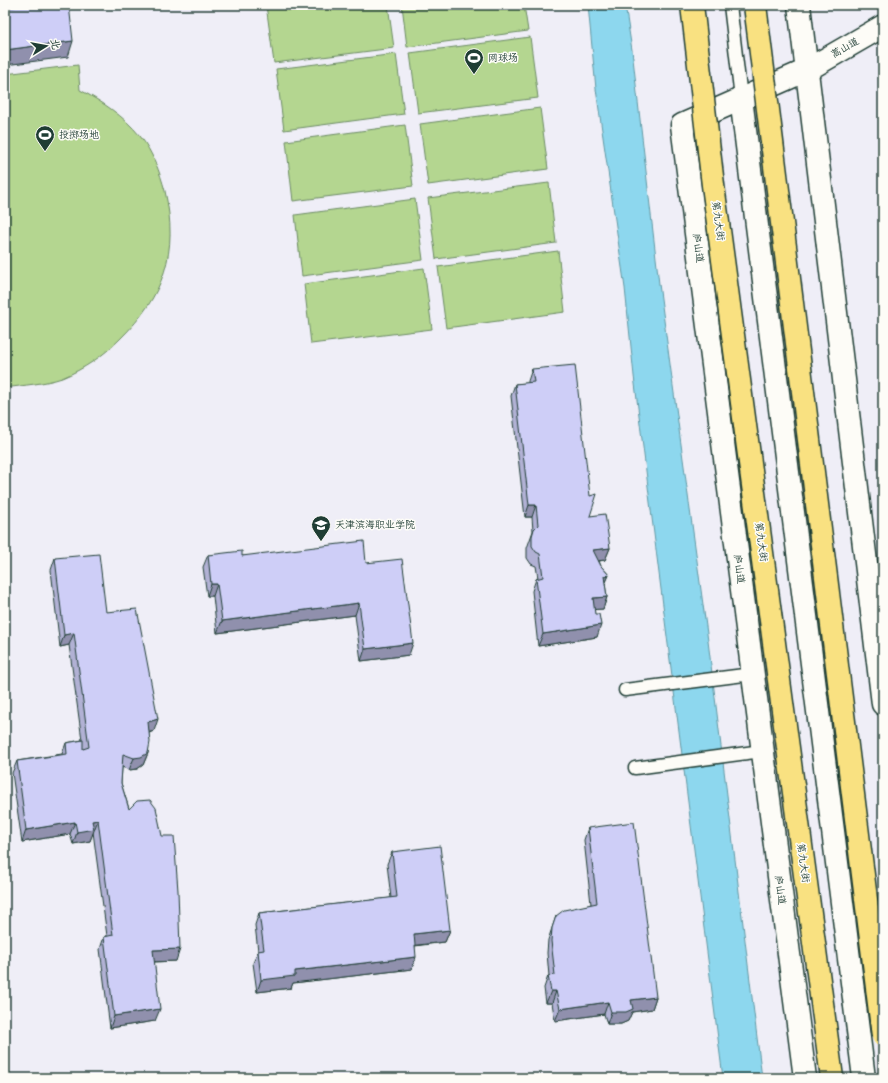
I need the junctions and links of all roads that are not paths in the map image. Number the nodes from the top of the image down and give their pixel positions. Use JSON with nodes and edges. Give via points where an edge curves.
{"nodes":[{"id":1,"x":692,"y":5,"type":"edge"},
{"id":2,"x":730,"y":5,"type":"edge"},
{"id":3,"x":755,"y":5,"type":"edge"},
{"id":4,"x":799,"y":5,"type":"edge"},
{"id":5,"x":883,"y":26,"type":"edge"},
{"id":6,"x":806,"y":70,"type":"junction"},
{"id":7,"x":742,"y":98,"type":"junction"},
{"id":8,"x":752,"y":674,"type":"junction"},
{"id":9,"x":625,"y":690,"type":"dead end"},
{"id":10,"x":883,"y":704,"type":"edge"},
{"id":11,"x":762,"y":751,"type":"junction"},
{"id":12,"x":635,"y":768,"type":"dead end"},
{"id":13,"x":883,"y":1036,"type":"edge"},
{"id":14,"x":805,"y":1078,"type":"edge"},
{"id":15,"x":832,"y":1078,"type":"edge"},
{"id":16,"x":864,"y":1078,"type":"edge"}],
"edges":[{"from":1,"to":15,"type":"main road","name":"第九大街","bridge":true,"via":[[713,185]]},
{"from":2,"to":7,"type":"lane"},
{"from":3,"to":13,"type":"main road","bridge":true},
{"from":4,"to":6,"type":"street"},
{"from":5,"to":6,"type":"street","name":"蒿山道"},
{"from":6,"to":7,"type":"street","name":"庐山道"},
{"from":6,"to":10,"type":"street"},
{"from":7,"to":8,"type":"street","name":"庐山道","via":[[682,125]]},
{"from":7,"to":16,"type":"street"},
{"from":8,"to":9,"type":"lane"},
{"from":8,"to":11,"type":"street","name":"庐山道"},
{"from":11,"to":12,"type":"lane"},
{"from":11,"to":14,"type":"street","name":"庐山道"}]}
